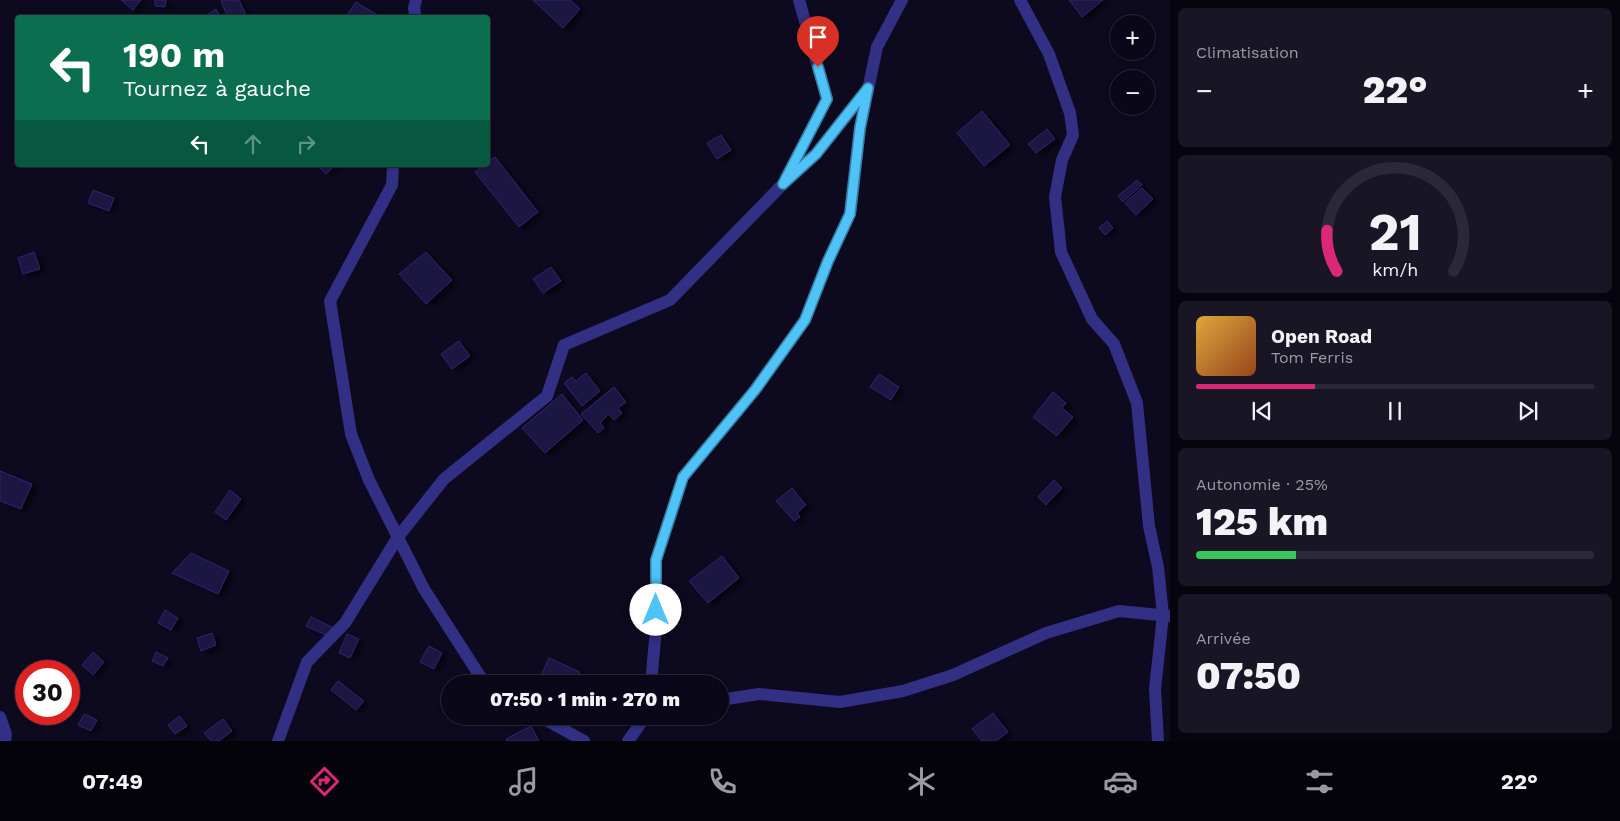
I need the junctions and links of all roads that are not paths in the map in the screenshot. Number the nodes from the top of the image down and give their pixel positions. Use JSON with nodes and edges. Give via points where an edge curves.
{"nodes":[{"id":1,"x":416,"y":0,"type":"edge"},
{"id":2,"x":800,"y":0,"type":"edge"},
{"id":3,"x":902,"y":0,"type":"edge"},
{"id":4,"x":1020,"y":0,"type":"edge"},
{"id":5,"x":415,"y":15,"type":"edge"},
{"id":6,"x":868,"y":88,"type":"junction"},
{"id":7,"x":393,"y":167,"type":"edge"},
{"id":8,"x":783,"y":184,"type":"junction"},
{"id":9,"x":398,"y":537,"type":"junction"},
{"id":10,"x":1167,"y":616,"type":"edge"},
{"id":11,"x":479,"y":675,"type":"edge"},
{"id":12,"x":652,"y":675,"type":"edge"},
{"id":13,"x":729,"y":699,"type":"edge"},
{"id":14,"x":0,"y":717,"type":"edge"},
{"id":15,"x":555,"y":725,"type":"edge"},
{"id":16,"x":640,"y":725,"type":"edge"},
{"id":17,"x":5,"y":741,"type":"edge"},
{"id":18,"x":278,"y":741,"type":"edge"},
{"id":19,"x":584,"y":741,"type":"edge"},
{"id":20,"x":628,"y":741,"type":"edge"},
{"id":21,"x":1158,"y":741,"type":"edge"}],
"edges":[{"from":1,"to":5,"type":"street"},
{"from":2,"to":8,"type":"street","via":[[827,99]]},
{"from":3,"to":6,"type":"street","via":[[877,47]]},
{"from":4,"to":10,"type":"street","via":[[1049,54],[1070,113],[1073,135],[1062,160],[1054,197],[1061,252],[1092,319],[1114,344],[1137,403],[1149,526]]},
{"from":6,"to":8,"type":"street","via":[[816,154]]},
{"from":6,"to":12,"type":"street","via":[[850,214],[805,320],[755,390],[683,477],[656,560]]},
{"from":7,"to":9,"type":"street","via":[[392,185],[330,301],[351,434],[369,480]]},
{"from":8,"to":9,"type":"street","via":[[670,300],[564,344],[547,396],[444,479]]},
{"from":9,"to":11,"type":"street","via":[[424,589]]},
{"from":9,"to":18,"type":"street","via":[[345,623],[307,662]]},
{"from":10,"to":13,"type":"street","via":[[1119,611],[1046,633],[953,675],[902,691],[840,702],[759,694]]},
{"from":10,"to":21,"type":"street","via":[[1155,689]]},
{"from":14,"to":17,"type":"street"},
{"from":15,"to":19,"type":"street"},
{"from":16,"to":20,"type":"street"}]}
